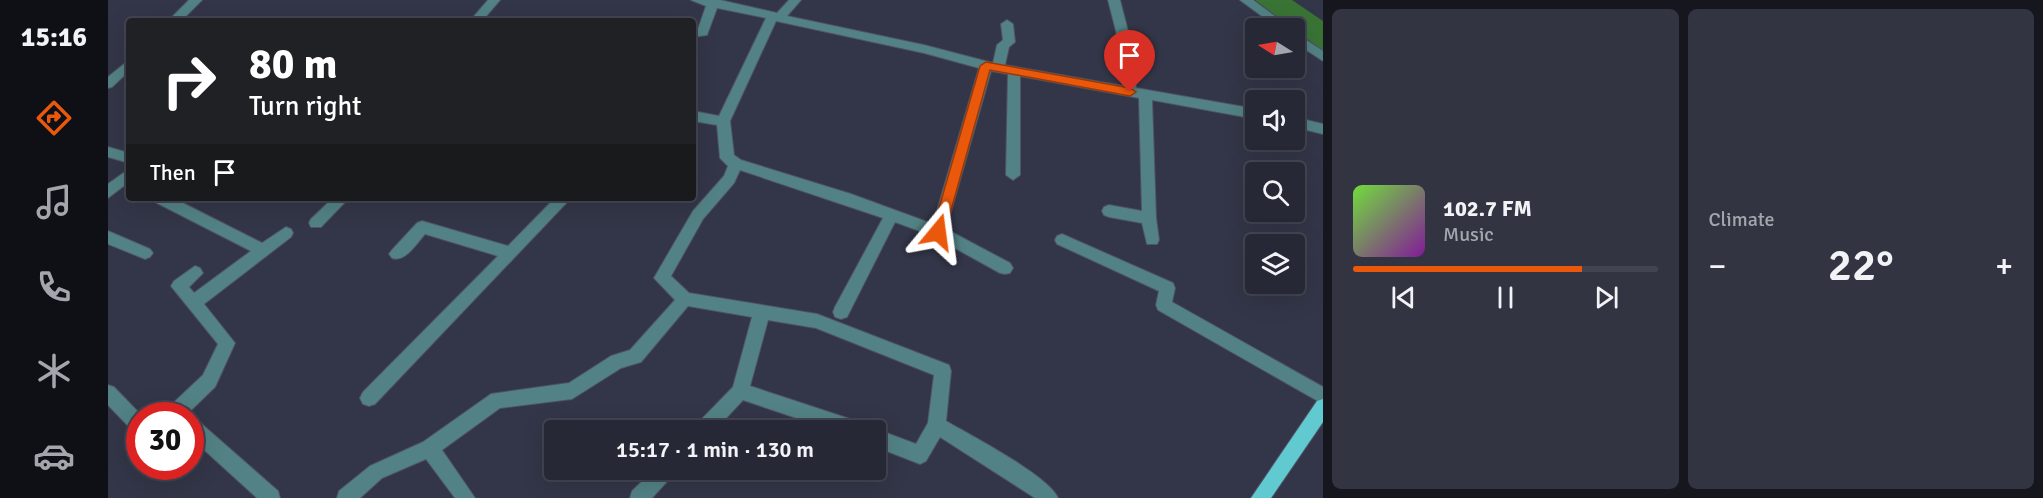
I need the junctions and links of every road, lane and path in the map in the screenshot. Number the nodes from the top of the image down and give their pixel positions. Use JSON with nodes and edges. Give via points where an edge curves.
{"nodes":[{"id":1,"x":196,"y":0,"type":"edge"},
{"id":2,"x":494,"y":0,"type":"edge"},
{"id":3,"x":697,"y":0,"type":"edge"},
{"id":4,"x":795,"y":0,"type":"edge"},
{"id":5,"x":1114,"y":0,"type":"edge"},
{"id":6,"x":1246,"y":0,"type":"edge"},
{"id":7,"x":714,"y":1,"type":"edge"},
{"id":8,"x":777,"y":16,"type":"junction"},
{"id":9,"x":177,"y":18,"type":"edge"},
{"id":10,"x":479,"y":18,"type":"edge"},
{"id":11,"x":1271,"y":18,"type":"edge"},
{"id":12,"x":1007,"y":24,"type":"dead end"},
{"id":13,"x":696,"y":33,"type":"edge"},
{"id":14,"x":1305,"y":44,"type":"edge"},
{"id":15,"x":1323,"y":57,"type":"edge"},
{"id":16,"x":126,"y":67,"type":"edge"},
{"id":17,"x":992,"y":67,"type":"junction"},
{"id":18,"x":1014,"y":71,"type":"junction"},
{"id":19,"x":108,"y":84,"type":"edge"},
{"id":20,"x":1130,"y":92,"type":"junction"},
{"id":21,"x":1145,"y":94,"type":"junction"},
{"id":22,"x":1245,"y":112,"type":"edge"},
{"id":23,"x":696,"y":116,"type":"edge"},
{"id":24,"x":723,"y":121,"type":"junction"},
{"id":25,"x":1305,"y":125,"type":"edge"},
{"id":26,"x":1323,"y":129,"type":"edge"},
{"id":27,"x":108,"y":153,"type":"edge"},
{"id":28,"x":126,"y":157,"type":"edge"},
{"id":29,"x":736,"y":164,"type":"junction"},
{"id":30,"x":1013,"y":175,"type":"dead end"},
{"id":31,"x":126,"y":180,"type":"edge"},
{"id":32,"x":108,"y":192,"type":"edge"},
{"id":33,"x":166,"y":201,"type":"edge"},
{"id":34,"x":339,"y":201,"type":"edge"},
{"id":35,"x":561,"y":201,"type":"edge"},
{"id":36,"x":1108,"y":211,"type":"dead end"},
{"id":37,"x":892,"y":215,"type":"junction"},
{"id":38,"x":1149,"y":218,"type":"junction"},
{"id":39,"x":316,"y":223,"type":"dead end"},
{"id":40,"x":938,"y":232,"type":"junction"},
{"id":41,"x":286,"y":233,"type":"dead end"},
{"id":42,"x":108,"y":237,"type":"edge"},
{"id":43,"x":1062,"y":240,"type":"dead end"},
{"id":44,"x":1152,"y":240,"type":"dead end"},
{"id":45,"x":263,"y":250,"type":"junction"},
{"id":46,"x":510,"y":253,"type":"junction"},
{"id":47,"x":144,"y":254,"type":"dead end"},
{"id":48,"x":398,"y":254,"type":"dead end"},
{"id":49,"x":1005,"y":268,"type":"dead end"},
{"id":50,"x":195,"y":273,"type":"dead end"},
{"id":51,"x":685,"y":299,"type":"junction"},
{"id":52,"x":194,"y":302,"type":"junction"},
{"id":53,"x":841,"y":312,"type":"dead end"},
{"id":54,"x":761,"y":315,"type":"dead end"},
{"id":55,"x":740,"y":391,"type":"junction"},
{"id":56,"x":108,"y":393,"type":"edge"},
{"id":57,"x":1323,"y":396,"type":"edge"},
{"id":58,"x":369,"y":398,"type":"dead end"},
{"id":59,"x":188,"y":402,"type":"edge"},
{"id":60,"x":1323,"y":407,"type":"edge"},
{"id":61,"x":126,"y":412,"type":"edge"},
{"id":62,"x":712,"y":420,"type":"edge"},
{"id":63,"x":826,"y":420,"type":"edge"},
{"id":64,"x":937,"y":425,"type":"junction"},
{"id":65,"x":204,"y":438,"type":"edge"},
{"id":66,"x":886,"y":442,"type":"edge"},
{"id":67,"x":429,"y":448,"type":"junction"},
{"id":68,"x":656,"y":480,"type":"edge"},
{"id":69,"x":271,"y":498,"type":"edge"},
{"id":70,"x":346,"y":498,"type":"edge"},
{"id":71,"x":466,"y":498,"type":"edge"},
{"id":72,"x":639,"y":498,"type":"edge"},
{"id":73,"x":1049,"y":498,"type":"edge"},
{"id":74,"x":1260,"y":498,"type":"edge"}],
"edges":[{"from":1,"to":9,"type":"street"},
{"from":2,"to":10,"type":"street"},
{"from":3,"to":7,"type":"street"},
{"from":4,"to":8,"type":"street"},
{"from":5,"to":20,"type":"street"},
{"from":6,"to":11,"type":"street"},
{"from":7,"to":8,"type":"street"},
{"from":7,"to":13,"type":"street","via":[[703,32]]},
{"from":8,"to":17,"type":"street"},
{"from":8,"to":24,"type":"street"},
{"from":12,"to":17,"type":"street","via":[[1009,42],[1003,45]]},
{"from":14,"to":15,"type":"street"},
{"from":16,"to":19,"type":"street"},
{"from":17,"to":18,"type":"street"},
{"from":17,"to":40,"type":"street"},
{"from":18,"to":20,"type":"street"},
{"from":18,"to":30,"type":"street"},
{"from":20,"to":21,"type":"street"},
{"from":21,"to":22,"type":"street"},
{"from":21,"to":38,"type":"street"},
{"from":23,"to":24,"type":"street"},
{"from":24,"to":29,"type":"street","via":[[727,158]]},
{"from":25,"to":26,"type":"street"},
{"from":27,"to":28,"type":"street"},
{"from":29,"to":37,"type":"street"},
{"from":29,"to":51,"type":"street","via":[[729,179],[698,215],[662,278]]},
{"from":31,"to":32,"type":"street"},
{"from":33,"to":45,"type":"street"},
{"from":34,"to":39,"type":"street"},
{"from":35,"to":46,"type":"street"},
{"from":36,"to":38,"type":"street"},
{"from":37,"to":40,"type":"street"},
{"from":37,"to":53,"type":"street"},
{"from":38,"to":44,"type":"street"},
{"from":40,"to":49,"type":"street"},
{"from":41,"to":45,"type":"street"},
{"from":42,"to":47,"type":"street"},
{"from":43,"to":57,"type":"street","via":[[1167,288],[1164,305]]},
{"from":45,"to":52,"type":"street"},
{"from":46,"to":48,"type":"street","via":[[422,226]]},
{"from":46,"to":58,"type":"street"},
{"from":50,"to":52,"type":"street","via":[[178,286]]},
{"from":51,"to":64,"type":"street","via":[[817,321],[943,371]]},
{"from":51,"to":67,"type":"street","via":[[635,357],[617,361],[572,391],[497,400]]},
{"from":52,"to":59,"type":"street","via":[[227,343],[209,381]]},
{"from":54,"to":55,"type":"street"},
{"from":55,"to":62,"type":"street"},
{"from":55,"to":63,"type":"street"},
{"from":56,"to":61,"type":"street"},
{"from":60,"to":74,"type":"main road"},
{"from":64,"to":66,"type":"street","via":[[920,455]]},
{"from":64,"to":73,"type":"street"},
{"from":65,"to":69,"type":"street"},
{"from":67,"to":70,"type":"street","via":[[376,472]]},
{"from":67,"to":71,"type":"street"},
{"from":68,"to":72,"type":"street"}]}
